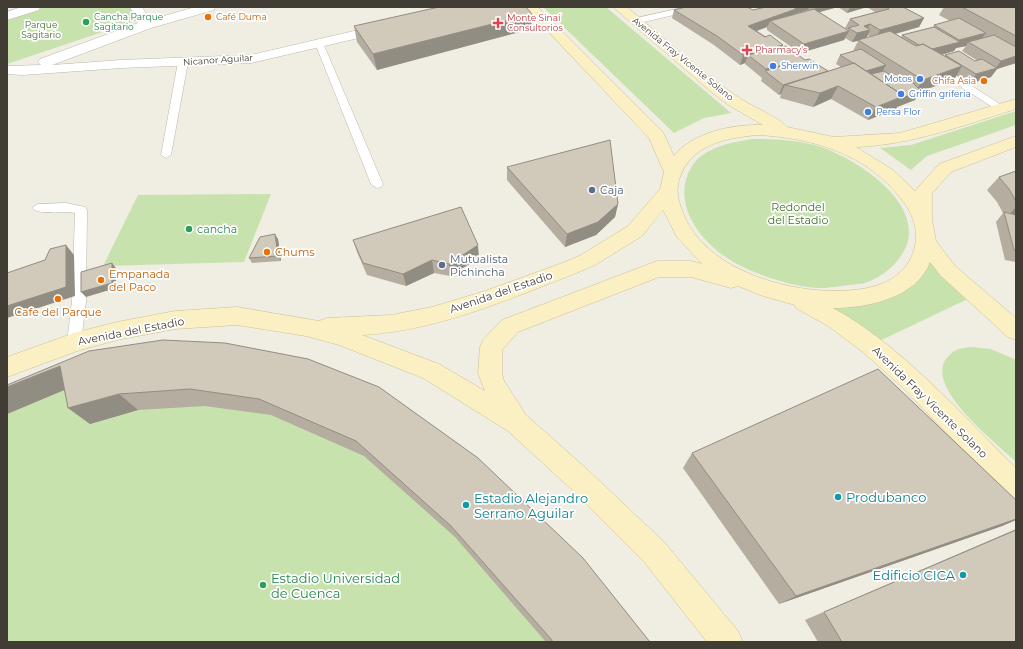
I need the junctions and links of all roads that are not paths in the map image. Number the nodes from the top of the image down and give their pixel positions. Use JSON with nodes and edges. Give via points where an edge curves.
{"nodes":[{"id":1,"x":34,"y":7,"type":"edge"},
{"id":2,"x":136,"y":7,"type":"edge"},
{"id":3,"x":209,"y":7,"type":"edge"},
{"id":4,"x":531,"y":7,"type":"edge"},
{"id":5,"x":619,"y":7,"type":"edge"},
{"id":6,"x":697,"y":7,"type":"edge"},
{"id":7,"x":7,"y":16,"type":"edge"},
{"id":8,"x":636,"y":21,"type":"junction"},
{"id":9,"x":146,"y":25,"type":"junction"},
{"id":10,"x":395,"y":25,"type":"edge"},
{"id":11,"x":108,"y":39,"type":"junction"},
{"id":12,"x":318,"y":43,"type":"junction"},
{"id":13,"x":183,"y":62,"type":"junction"},
{"id":14,"x":930,"y":63,"type":"edge"},
{"id":15,"x":121,"y":64,"type":"junction"},
{"id":16,"x":7,"y":70,"type":"edge"},
{"id":17,"x":23,"y":71,"type":"junction"},
{"id":18,"x":7,"y":77,"type":"edge"},
{"id":19,"x":1009,"y":106,"type":"edge"},
{"id":20,"x":789,"y":132,"type":"junction"},
{"id":21,"x":1016,"y":141,"type":"edge"},
{"id":22,"x":832,"y":142,"type":"junction"},
{"id":23,"x":166,"y":155,"type":"dead end"},
{"id":24,"x":672,"y":171,"type":"junction"},
{"id":25,"x":377,"y":184,"type":"dead end"},
{"id":26,"x":668,"y":191,"type":"junction"},
{"id":27,"x":38,"y":208,"type":"dead end"},
{"id":28,"x":924,"y":220,"type":"junction"},
{"id":29,"x":927,"y":244,"type":"junction"},
{"id":30,"x":759,"y":287,"type":"junction"},
{"id":31,"x":798,"y":298,"type":"junction"},
{"id":32,"x":306,"y":327,"type":"junction"},
{"id":33,"x":1016,"y":331,"type":"edge"},
{"id":34,"x":74,"y":342,"type":"junction"},
{"id":35,"x":7,"y":367,"type":"edge"},
{"id":36,"x":517,"y":423,"type":"junction"},
{"id":37,"x":1016,"y":486,"type":"edge"},
{"id":38,"x":727,"y":642,"type":"edge"}],
"edges":[{"from":1,"to":7,"type":"street"},
{"from":2,"to":9,"type":"street"},
{"from":3,"to":9,"type":"street"},
{"from":4,"to":24,"type":"main road","via":[[657,136]]},
{"from":5,"to":8,"type":"main road","name":"Avenida Fray Vicente Solano"},
{"from":6,"to":8,"type":"lane"},
{"from":8,"to":20,"type":"main road","name":"Avenida Fray Vicente Solano","via":[[741,107]]},
{"from":9,"to":11,"type":"street"},
{"from":10,"to":12,"type":"street","name":"Nicanor Aguilar"},
{"from":11,"to":15,"type":"street","via":[[98,46],[96,51],[106,60]]},
{"from":11,"to":17,"type":"street"},
{"from":12,"to":13,"type":"street","name":"Nicanor Aguilar","via":[[250,59]]},
{"from":12,"to":25,"type":"lane"},
{"from":13,"to":15,"type":"street","name":"Nicanor Aguilar"},
{"from":13,"to":23,"type":"lane"},
{"from":14,"to":19,"type":"lane"},
{"from":15,"to":17,"type":"street","name":"Nicanor Aguilar"},
{"from":16,"to":17,"type":"street","name":"Nicanor Aguilar"},
{"from":17,"to":18,"type":"street"},
{"from":19,"to":22,"type":"main road","via":[[901,138]]},
{"from":20,"to":22,"type":"main road"},
{"from":20,"to":24,"type":"main road","via":[[737,132],[705,141],[685,153]]},
{"from":21,"to":28,"type":"main road","via":[[946,168],[923,192]]},
{"from":22,"to":28,"type":"main road","via":[[863,157],[890,176],[912,198]]},
{"from":24,"to":26,"type":"main road"},
{"from":26,"to":30,"type":"main road","via":[[673,217],[691,243],[720,268]]},
{"from":26,"to":32,"type":"main road","name":"Avenida del Estadio","via":[[635,231],[572,267],[466,306],[412,320],[368,326]]},
{"from":27,"to":34,"type":"lane","via":[[81,210],[79,301]]},
{"from":28,"to":29,"type":"main road"},
{"from":29,"to":31,"type":"main road","via":[[919,266],[901,284],[873,296],[837,301]]},
{"from":29,"to":33,"type":"main road","via":[[948,271]]},
{"from":30,"to":31,"type":"main road"},
{"from":30,"to":36,"type":"main road","name":"Avenida del Estadio","via":[[692,269],[657,269],[510,326],[491,347],[490,373],[494,385]]},
{"from":31,"to":37,"type":"main road","name":"Avenida Fray Vicente Solano","via":[[836,320],[871,345],[909,379]]},
{"from":32,"to":34,"type":"main road","name":"Avenida del Estadio","via":[[238,316],[175,320]]},
{"from":32,"to":36,"type":"main road","name":"Avenida del Estadio","via":[[342,337],[431,371]]},
{"from":34,"to":35,"type":"main road","name":"Avenida del Estadio"},
{"from":36,"to":38,"type":"main road","name":"Avenida del Estadio","via":[[655,553]]}]}
